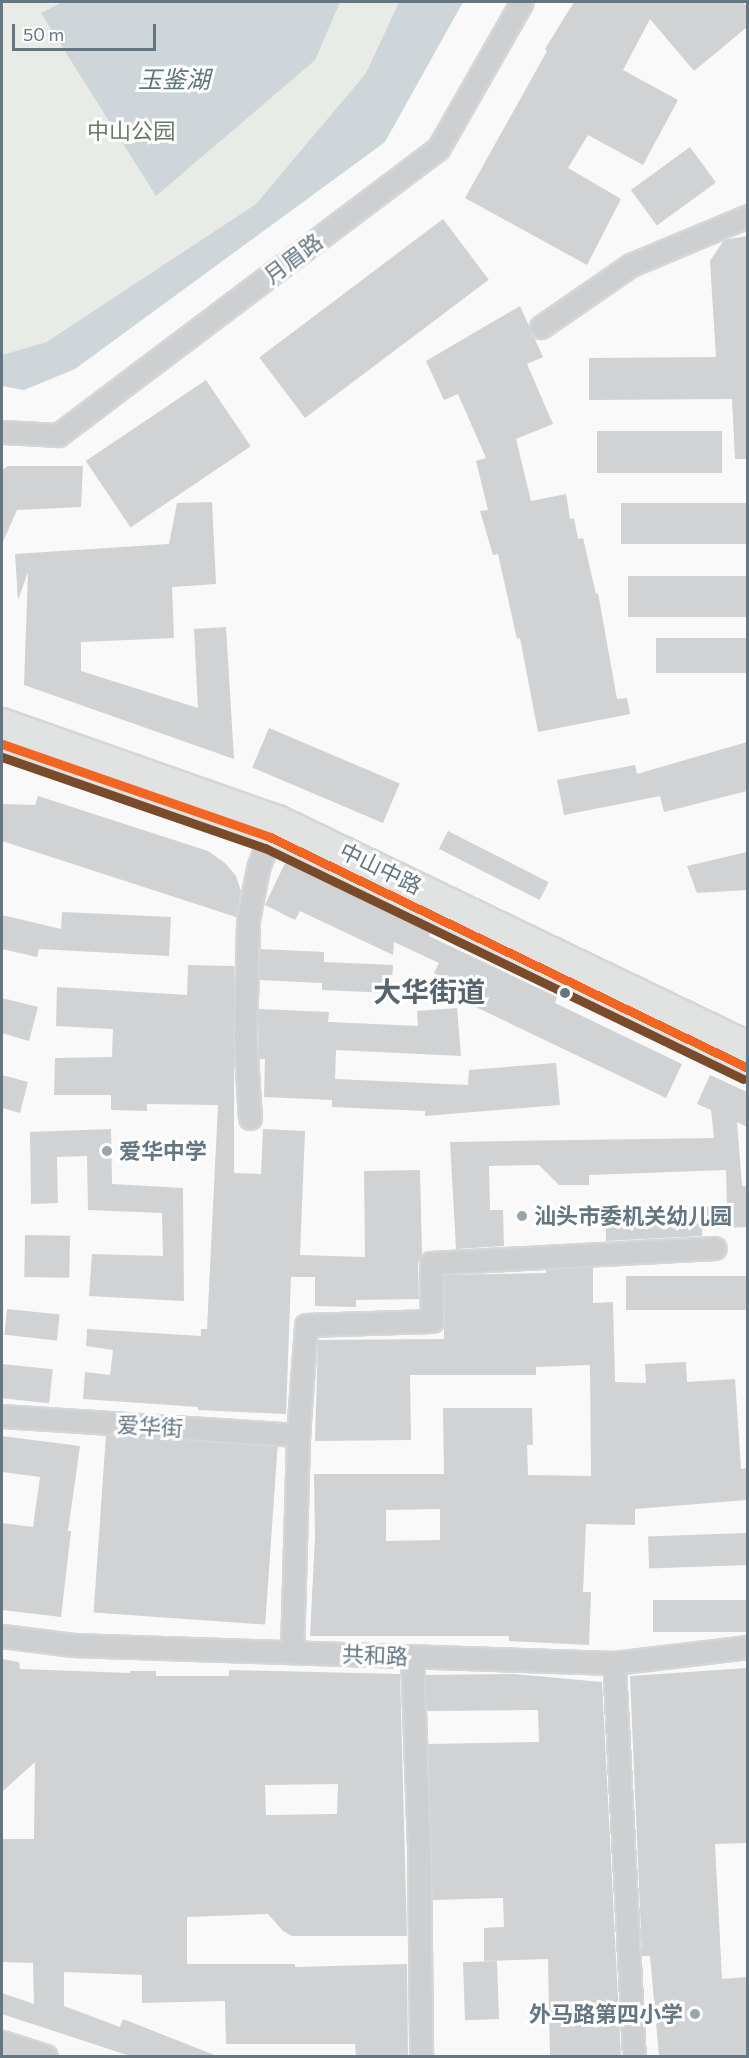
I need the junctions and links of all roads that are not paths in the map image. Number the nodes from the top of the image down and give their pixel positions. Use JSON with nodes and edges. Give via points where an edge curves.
{"nodes":[{"id":1,"x":522,"y":2,"type":"edge"},
{"id":2,"x":747,"y":216,"type":"edge"},
{"id":3,"x":541,"y":327,"type":"dead end"},
{"id":4,"x":2,"y":432,"type":"edge"},
{"id":5,"x":2,"y":722,"type":"edge"},
{"id":6,"x":2,"y":744,"type":"edge"},
{"id":7,"x":270,"y":837,"type":"junction"},
{"id":8,"x":747,"y":1045,"type":"edge"},
{"id":9,"x":747,"y":1068,"type":"edge"},
{"id":10,"x":250,"y":1118,"type":"dead end"},
{"id":11,"x":716,"y":1248,"type":"dead end"},
{"id":12,"x":2,"y":1416,"type":"edge"},
{"id":13,"x":298,"y":1435,"type":"junction"},
{"id":14,"x":2,"y":1636,"type":"edge"},
{"id":15,"x":747,"y":1647,"type":"edge"},
{"id":16,"x":292,"y":1652,"type":"junction"},
{"id":17,"x":412,"y":1656,"type":"junction"},
{"id":18,"x":614,"y":1663,"type":"junction"},
{"id":19,"x":2,"y":2042,"type":"edge"},
{"id":20,"x":46,"y":2056,"type":"edge"},
{"id":21,"x":421,"y":2056,"type":"edge"},
{"id":22,"x":634,"y":2056,"type":"edge"}],
"edges":[{"from":1,"to":4,"type":"street","name":"月眉路","via":[[438,149],[58,435]]},
{"from":2,"to":3,"type":"street","via":[[631,265]]},
{"from":5,"to":8,"type":"main road","name":"中山中路","via":[[278,819]]},
{"from":6,"to":7,"type":"main road","name":"中山中路"},
{"from":7,"to":9,"type":"main road","name":"中山中路"},
{"from":7,"to":10,"type":"street","via":[[258,868],[248,920],[245,1038]]},
{"from":11,"to":13,"type":"street","via":[[431,1263],[432,1321],[306,1325]]},
{"from":12,"to":13,"type":"street","name":"爱华街"},
{"from":13,"to":16,"type":"street"},
{"from":14,"to":16,"type":"street","name":"共和路","via":[[73,1645]]},
{"from":15,"to":18,"type":"street","name":"共和路"},
{"from":16,"to":17,"type":"street","name":"共和路"},
{"from":17,"to":18,"type":"street","name":"共和路"},
{"from":17,"to":21,"type":"street"},
{"from":18,"to":22,"type":"street"},
{"from":19,"to":20,"type":"street"}]}
